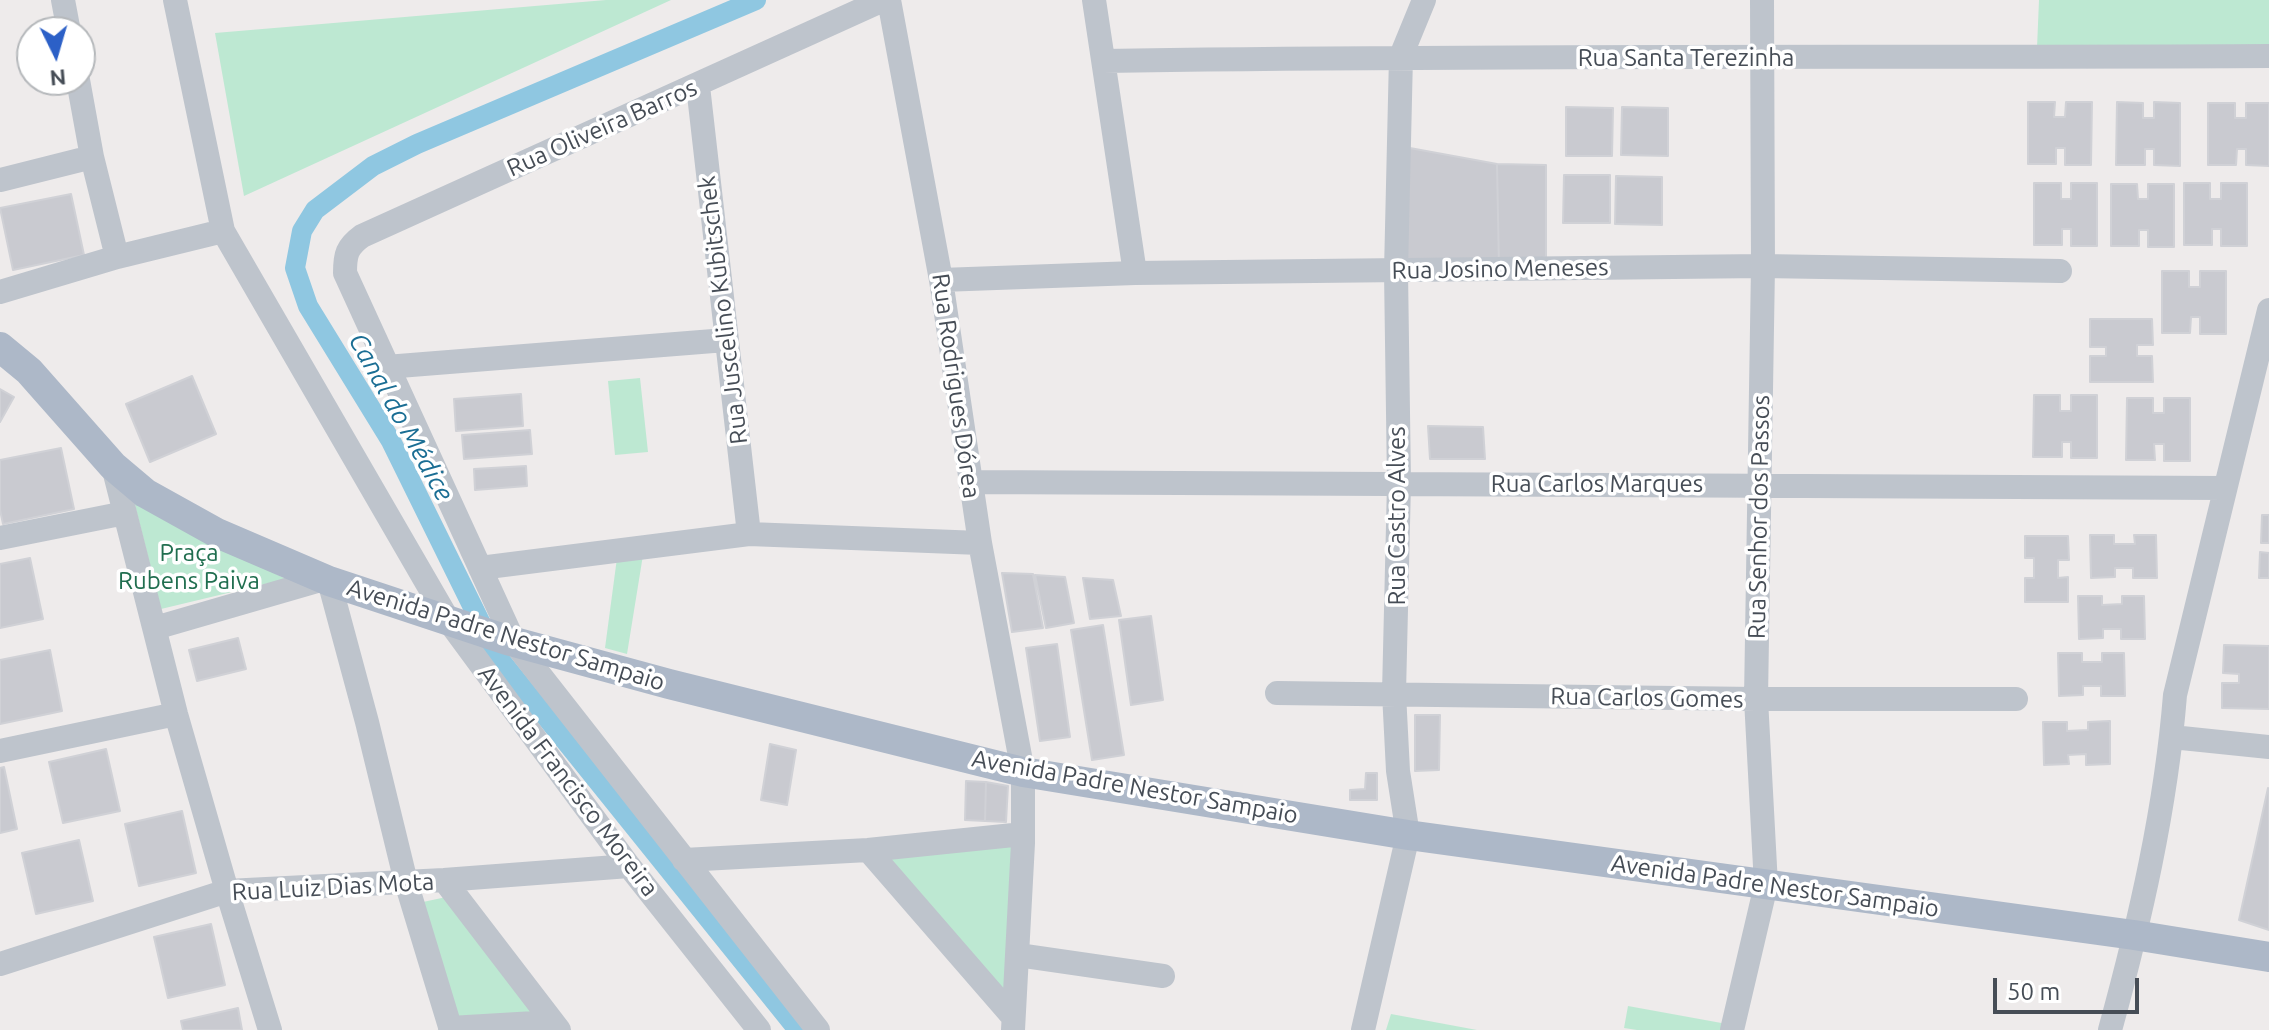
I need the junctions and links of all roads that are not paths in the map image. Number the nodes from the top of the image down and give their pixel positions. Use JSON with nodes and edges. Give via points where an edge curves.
{"nodes":[{"id":1,"x":175,"y":0,"type":"edge"},
{"id":2,"x":886,"y":0,"type":"edge"},
{"id":3,"x":1094,"y":0,"type":"edge"},
{"id":4,"x":1424,"y":0,"type":"edge"},
{"id":5,"x":1762,"y":0,"type":"edge"},
{"id":6,"x":1401,"y":56,"type":"junction"},
{"id":7,"x":2269,"y":56,"type":"edge"},
{"id":8,"x":1763,"y":59,"type":"junction"},
{"id":9,"x":1104,"y":61,"type":"junction"},
{"id":10,"x":698,"y":86,"type":"junction"},
{"id":11,"x":81,"y":96,"type":"edge"},
{"id":12,"x":92,"y":157,"type":"junction"},
{"id":13,"x":0,"y":180,"type":"edge"},
{"id":14,"x":223,"y":231,"type":"junction"},
{"id":15,"x":117,"y":257,"type":"junction"},
{"id":16,"x":1763,"y":266,"type":"junction"},
{"id":17,"x":1396,"y":271,"type":"junction"},
{"id":18,"x":2060,"y":271,"type":"dead end"},
{"id":19,"x":345,"y":273,"type":"joint"},
{"id":20,"x":1135,"y":273,"type":"junction"},
{"id":21,"x":941,"y":280,"type":"junction"},
{"id":22,"x":0,"y":292,"type":"edge"},
{"id":23,"x":2269,"y":310,"type":"edge"},
{"id":24,"x":726,"y":340,"type":"junction"},
{"id":25,"x":0,"y":347,"type":"edge"},
{"id":26,"x":386,"y":367,"type":"junction"},
{"id":27,"x":113,"y":466,"type":"junction"},
{"id":28,"x":970,"y":482,"type":"junction"},
{"id":29,"x":1399,"y":483,"type":"junction"},
{"id":30,"x":1761,"y":485,"type":"junction"},
{"id":31,"x":2224,"y":488,"type":"junction"},
{"id":32,"x":125,"y":513,"type":"junction"},
{"id":33,"x":749,"y":534,"type":"junction"},
{"id":34,"x":0,"y":538,"type":"edge"},
{"id":35,"x":980,"y":543,"type":"junction"},
{"id":36,"x":480,"y":568,"type":"junction"},
{"id":37,"x":326,"y":580,"type":"junction"},
{"id":38,"x":454,"y":624,"type":"junction"},
{"id":39,"x":155,"y":628,"type":"junction"},
{"id":40,"x":510,"y":641,"type":"junction"},
{"id":41,"x":1277,"y":693,"type":"dead end"},
{"id":42,"x":1394,"y":693,"type":"junction"},
{"id":43,"x":1756,"y":699,"type":"junction"},
{"id":44,"x":2016,"y":699,"type":"dead end"},
{"id":45,"x":176,"y":714,"type":"junction"},
{"id":46,"x":2172,"y":737,"type":"junction"},
{"id":47,"x":2269,"y":747,"type":"edge"},
{"id":48,"x":0,"y":751,"type":"edge"},
{"id":49,"x":1023,"y":772,"type":"junction"},
{"id":50,"x":1023,"y":834,"type":"junction"},
{"id":51,"x":1408,"y":835,"type":"junction"},
{"id":52,"x":868,"y":850,"type":"junction"},
{"id":53,"x":684,"y":860,"type":"junction"},
{"id":54,"x":629,"y":866,"type":"junction"},
{"id":55,"x":444,"y":880,"type":"junction"},
{"id":56,"x":406,"y":882,"type":"junction"},
{"id":57,"x":1766,"y":885,"type":"junction"},
{"id":58,"x":227,"y":891,"type":"junction"},
{"id":59,"x":2134,"y":935,"type":"junction"},
{"id":60,"x":1018,"y":955,"type":"junction"},
{"id":61,"x":2269,"y":957,"type":"edge"},
{"id":62,"x":0,"y":964,"type":"edge"},
{"id":63,"x":1163,"y":976,"type":"dead end"},
{"id":64,"x":1013,"y":1023,"type":"edge"},
{"id":65,"x":556,"y":1026,"type":"edge"},
{"id":66,"x":450,"y":1029,"type":"edge"},
{"id":67,"x":270,"y":1030,"type":"edge"},
{"id":68,"x":759,"y":1030,"type":"edge"},
{"id":69,"x":818,"y":1030,"type":"edge"},
{"id":70,"x":1363,"y":1030,"type":"edge"},
{"id":71,"x":1732,"y":1030,"type":"edge"},
{"id":72,"x":2110,"y":1030,"type":"edge"}],
"edges":[{"from":1,"to":14,"type":"street","name":"Avenida Francisco Moreira"},
{"from":2,"to":10,"type":"street","name":"Rua Oliveira Barros"},
{"from":2,"to":21,"type":"street","name":"Rua Rodrigues Dórea"},
{"from":3,"to":9,"type":"street"},
{"from":4,"to":6,"type":"street","name":"Rua Castro Alves"},
{"from":5,"to":8,"type":"street","name":"Rua Senhor dos Passos"},
{"from":6,"to":8,"type":"street","name":"Rua Santa Terezinha"},
{"from":6,"to":9,"type":"street","name":"Rua Santa Terezinha"},
{"from":6,"to":17,"type":"street","name":"Rua Castro Alves"},
{"from":7,"to":8,"type":"street","name":"Rua Santa Terezinha"},
{"from":8,"to":16,"type":"street","name":"Rua Senhor dos Passos"},
{"from":9,"to":20,"type":"street"},
{"from":10,"to":19,"type":"street","name":"Rua Oliveira Barros","via":[[362,236],[347,249]]},
{"from":10,"to":24,"type":"street","name":"Rua Juscelino Kubitschek"},
{"from":11,"to":12,"type":"street"},
{"from":12,"to":13,"type":"street"},
{"from":12,"to":15,"type":"street"},
{"from":14,"to":15,"type":"street"},
{"from":14,"to":38,"type":"street","name":"Avenida Francisco Moreira"},
{"from":15,"to":22,"type":"street"},
{"from":16,"to":17,"type":"street","name":"Rua Josino Meneses"},
{"from":16,"to":18,"type":"street","name":"Rua Josino Meneses"},
{"from":16,"to":30,"type":"street","name":"Rua Senhor dos Passos"},
{"from":17,"to":20,"type":"street","name":"Rua Josino Meneses"},
{"from":17,"to":29,"type":"street","name":"Rua Castro Alves"},
{"from":19,"to":26,"type":"street","name":"Avenida Francisco Moreira"},
{"from":20,"to":21,"type":"street","name":"Rua Josino Meneses"},
{"from":21,"to":28,"type":"street","name":"Rua Rodrigues Dórea"},
{"from":23,"to":31,"type":"street"},
{"from":24,"to":26,"type":"street"},
{"from":24,"to":33,"type":"street","name":"Rua Juscelino Kubitschek"},
{"from":25,"to":27,"type":"main road","name":"Avenida Padre Nestor Sampaio","via":[[29,371]]},
{"from":26,"to":36,"type":"street","name":"Avenida Francisco Moreira"},
{"from":27,"to":32,"type":"street"},
{"from":27,"to":37,"type":"main road","name":"Avenida Padre Nestor Sampaio","via":[[145,493],[217,533]]},
{"from":28,"to":29,"type":"street","name":"Rua Carlos Marques"},
{"from":28,"to":35,"type":"street","name":"Rua Rodrigues Dórea"},
{"from":29,"to":30,"type":"street","name":"Rua Carlos Marques"},
{"from":29,"to":42,"type":"street","name":"Rua Castro Alves"},
{"from":30,"to":31,"type":"street","name":"Rua Carlos Marques"},
{"from":30,"to":43,"type":"street","name":"Rua Senhor dos Passos"},
{"from":31,"to":46,"type":"street","via":[[2175,695]]},
{"from":32,"to":34,"type":"street"},
{"from":32,"to":39,"type":"street"},
{"from":33,"to":35,"type":"street"},
{"from":33,"to":36,"type":"street"},
{"from":35,"to":49,"type":"street","name":"Rua Rodrigues Dórea"},
{"from":36,"to":40,"type":"street","name":"Avenida Francisco Moreira"},
{"from":37,"to":38,"type":"main road","name":"Avenida Padre Nestor Sampaio"},
{"from":37,"to":39,"type":"street"},
{"from":37,"to":56,"type":"street"},
{"from":38,"to":40,"type":"main road","name":"Avenida Padre Nestor Sampaio"},
{"from":38,"to":54,"type":"street","name":"Avenida Francisco Moreira"},
{"from":39,"to":45,"type":"street"},
{"from":40,"to":49,"type":"main road","name":"Avenida Padre Nestor Sampaio"},
{"from":40,"to":53,"type":"street","name":"Avenida Francisco Moreira"},
{"from":41,"to":42,"type":"street","name":"Rua Carlos Gomes"},
{"from":42,"to":43,"type":"street","name":"Rua Carlos Gomes"},
{"from":42,"to":51,"type":"street","name":"Rua Castro Alves"},
{"from":43,"to":44,"type":"street","name":"Rua Carlos Gomes"},
{"from":43,"to":57,"type":"street","name":"Rua Senhor dos Passos"},
{"from":45,"to":48,"type":"street"},
{"from":45,"to":58,"type":"street"},
{"from":46,"to":47,"type":"street"},
{"from":46,"to":59,"type":"street"},
{"from":49,"to":50,"type":"street","name":"Rua Rodrigues Dórea"},
{"from":49,"to":51,"type":"main road","name":"Avenida Padre Nestor Sampaio"},
{"from":50,"to":52,"type":"street"},
{"from":50,"to":60,"type":"street","name":"Rua Rodrigues Dórea"},
{"from":51,"to":57,"type":"main road","name":"Avenida Padre Nestor Sampaio"},
{"from":51,"to":70,"type":"street","name":"Rua Castro Alves"},
{"from":52,"to":53,"type":"street"},
{"from":52,"to":64,"type":"street"},
{"from":53,"to":69,"type":"street","name":"Avenida Francisco Moreira"},
{"from":54,"to":55,"type":"street","name":"Rua Luiz Dias Mota"},
{"from":54,"to":68,"type":"street","name":"Avenida Francisco Moreira"},
{"from":55,"to":56,"type":"street","name":"Rua Luiz Dias Mota"},
{"from":55,"to":65,"type":"street"},
{"from":56,"to":58,"type":"street","name":"Rua Luiz Dias Mota"},
{"from":56,"to":66,"type":"street"},
{"from":57,"to":59,"type":"main road","name":"Avenida Padre Nestor Sampaio"},
{"from":57,"to":71,"type":"street","name":"Rua Senhor dos Passos"},
{"from":58,"to":62,"type":"street","name":"Rua Luiz Dias Mota"},
{"from":58,"to":67,"type":"street"},
{"from":59,"to":61,"type":"main road","name":"Avenida Padre Nestor Sampaio"},
{"from":59,"to":72,"type":"street"},
{"from":60,"to":63,"type":"street"},
{"from":60,"to":64,"type":"street","name":"Rua Rodrigues Dórea"},
{"from":65,"to":66,"type":"street"}]}
